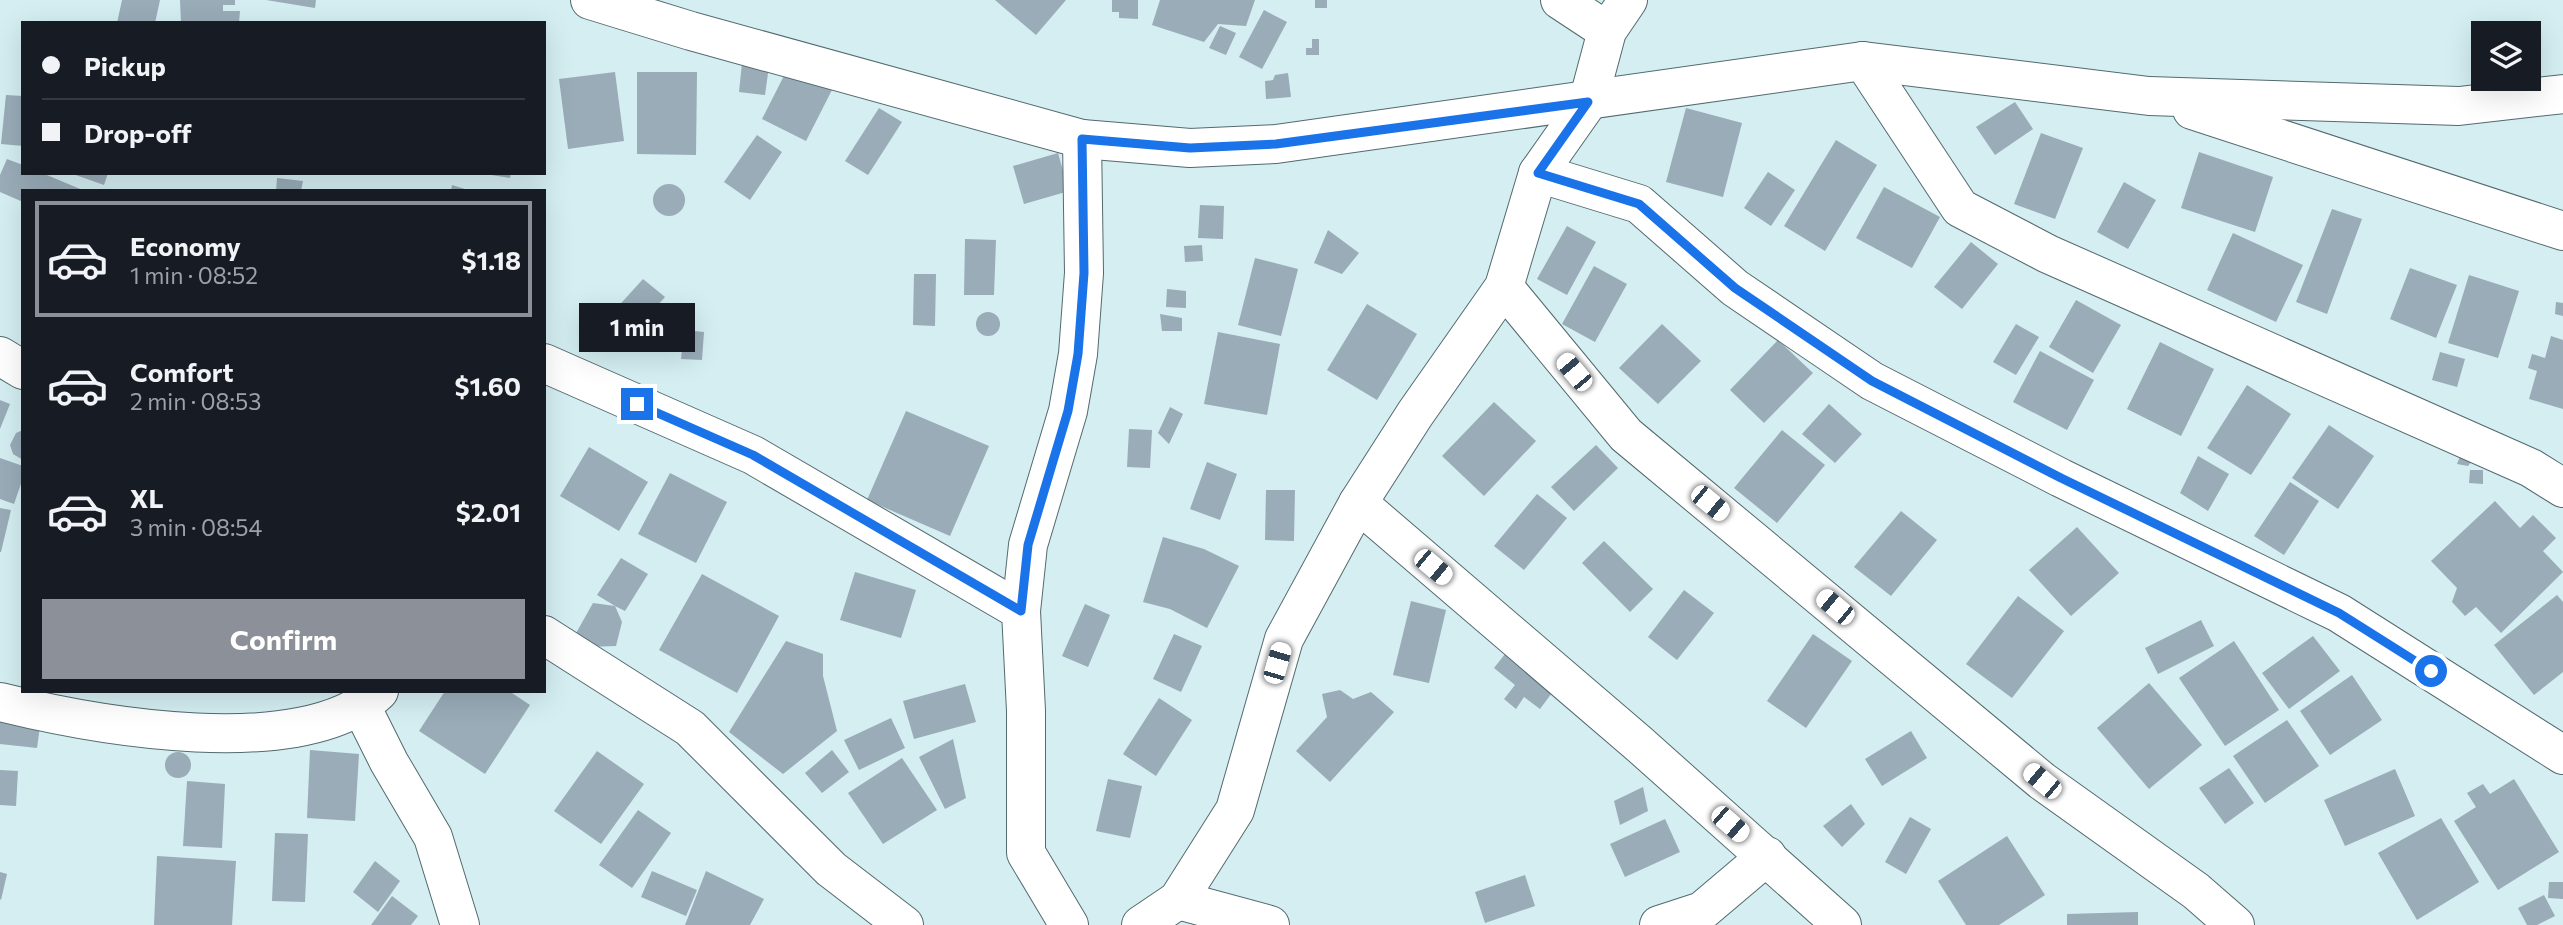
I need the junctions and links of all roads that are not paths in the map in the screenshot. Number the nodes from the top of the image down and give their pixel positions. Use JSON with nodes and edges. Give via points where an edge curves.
{"nodes":[{"id":1,"x":590,"y":0,"type":"edge"},
{"id":2,"x":1560,"y":0,"type":"edge"},
{"id":3,"x":1628,"y":0,"type":"edge"},
{"id":4,"x":1607,"y":31,"type":"junction"},
{"id":5,"x":1863,"y":61,"type":"junction"},
{"id":6,"x":2563,"y":94,"type":"edge"},
{"id":7,"x":2148,"y":96,"type":"junction"},
{"id":8,"x":1588,"y":102,"type":"junction"},
{"id":9,"x":1082,"y":139,"type":"junction"},
{"id":10,"x":1538,"y":173,"type":"junction"},
{"id":11,"x":2563,"y":231,"type":"edge"},
{"id":12,"x":1504,"y":287,"type":"junction"},
{"id":13,"x":0,"y":356,"type":"edge"},
{"id":14,"x":546,"y":364,"type":"edge"},
{"id":15,"x":21,"y":369,"type":"edge"},
{"id":16,"x":2563,"y":488,"type":"edge"},
{"id":17,"x":1358,"y":503,"type":"junction"},
{"id":18,"x":1021,"y":611,"type":"junction"},
{"id":19,"x":546,"y":636,"type":"edge"},
{"id":20,"x":370,"y":699,"type":"edge"},
{"id":21,"x":0,"y":702,"type":"edge"},
{"id":22,"x":2563,"y":755,"type":"edge"},
{"id":23,"x":1767,"y":856,"type":"junction"},
{"id":24,"x":1178,"y":900,"type":"junction"},
{"id":25,"x":460,"y":925,"type":"edge"},
{"id":26,"x":904,"y":925,"type":"edge"},
{"id":27,"x":1069,"y":925,"type":"edge"},
{"id":28,"x":1141,"y":925,"type":"edge"},
{"id":29,"x":1270,"y":925,"type":"edge"},
{"id":30,"x":1659,"y":925,"type":"edge"},
{"id":31,"x":1842,"y":925,"type":"edge"},
{"id":32,"x":2235,"y":925,"type":"edge"}],
"edges":[{"from":1,"to":9,"type":"street"},
{"from":2,"to":4,"type":"street"},
{"from":3,"to":4,"type":"street"},
{"from":4,"to":8,"type":"street"},
{"from":5,"to":7,"type":"street"},
{"from":5,"to":8,"type":"street"},
{"from":5,"to":16,"type":"street","via":[[1960,208],[2048,254],[2531,468]]},
{"from":6,"to":7,"type":"street","via":[[2459,106]]},
{"from":7,"to":11,"type":"street"},
{"from":8,"to":9,"type":"street","via":[[1276,144],[1190,148]]},
{"from":8,"to":10,"type":"street"},
{"from":9,"to":18,"type":"street","via":[[1084,273],[1078,354],[1068,411],[1028,545]]},
{"from":10,"to":12,"type":"street"},
{"from":10,"to":22,"type":"street","via":[[1639,204],[1735,288],[1872,381],[2339,613]]},
{"from":12,"to":17,"type":"street"},
{"from":12,"to":32,"type":"street","via":[[1626,435],[2042,781],[2196,891]]},
{"from":13,"to":15,"type":"street"},
{"from":14,"to":18,"type":"street","via":[[753,455]]},
{"from":17,"to":23,"type":"street"},
{"from":17,"to":24,"type":"street","via":[[1284,639],[1235,810]]},
{"from":18,"to":27,"type":"street","via":[[1026,853]]},
{"from":19,"to":26,"type":"street","via":[[690,728],[831,869]]},
{"from":20,"to":21,"type":"street","via":[[310,726],[228,732],[105,724]]},
{"from":20,"to":25,"type":"street","via":[[433,836]]},
{"from":23,"to":30,"type":"street","via":[[1702,911]]},
{"from":23,"to":31,"type":"street"},
{"from":24,"to":28,"type":"street"},
{"from":24,"to":29,"type":"street"}]}
